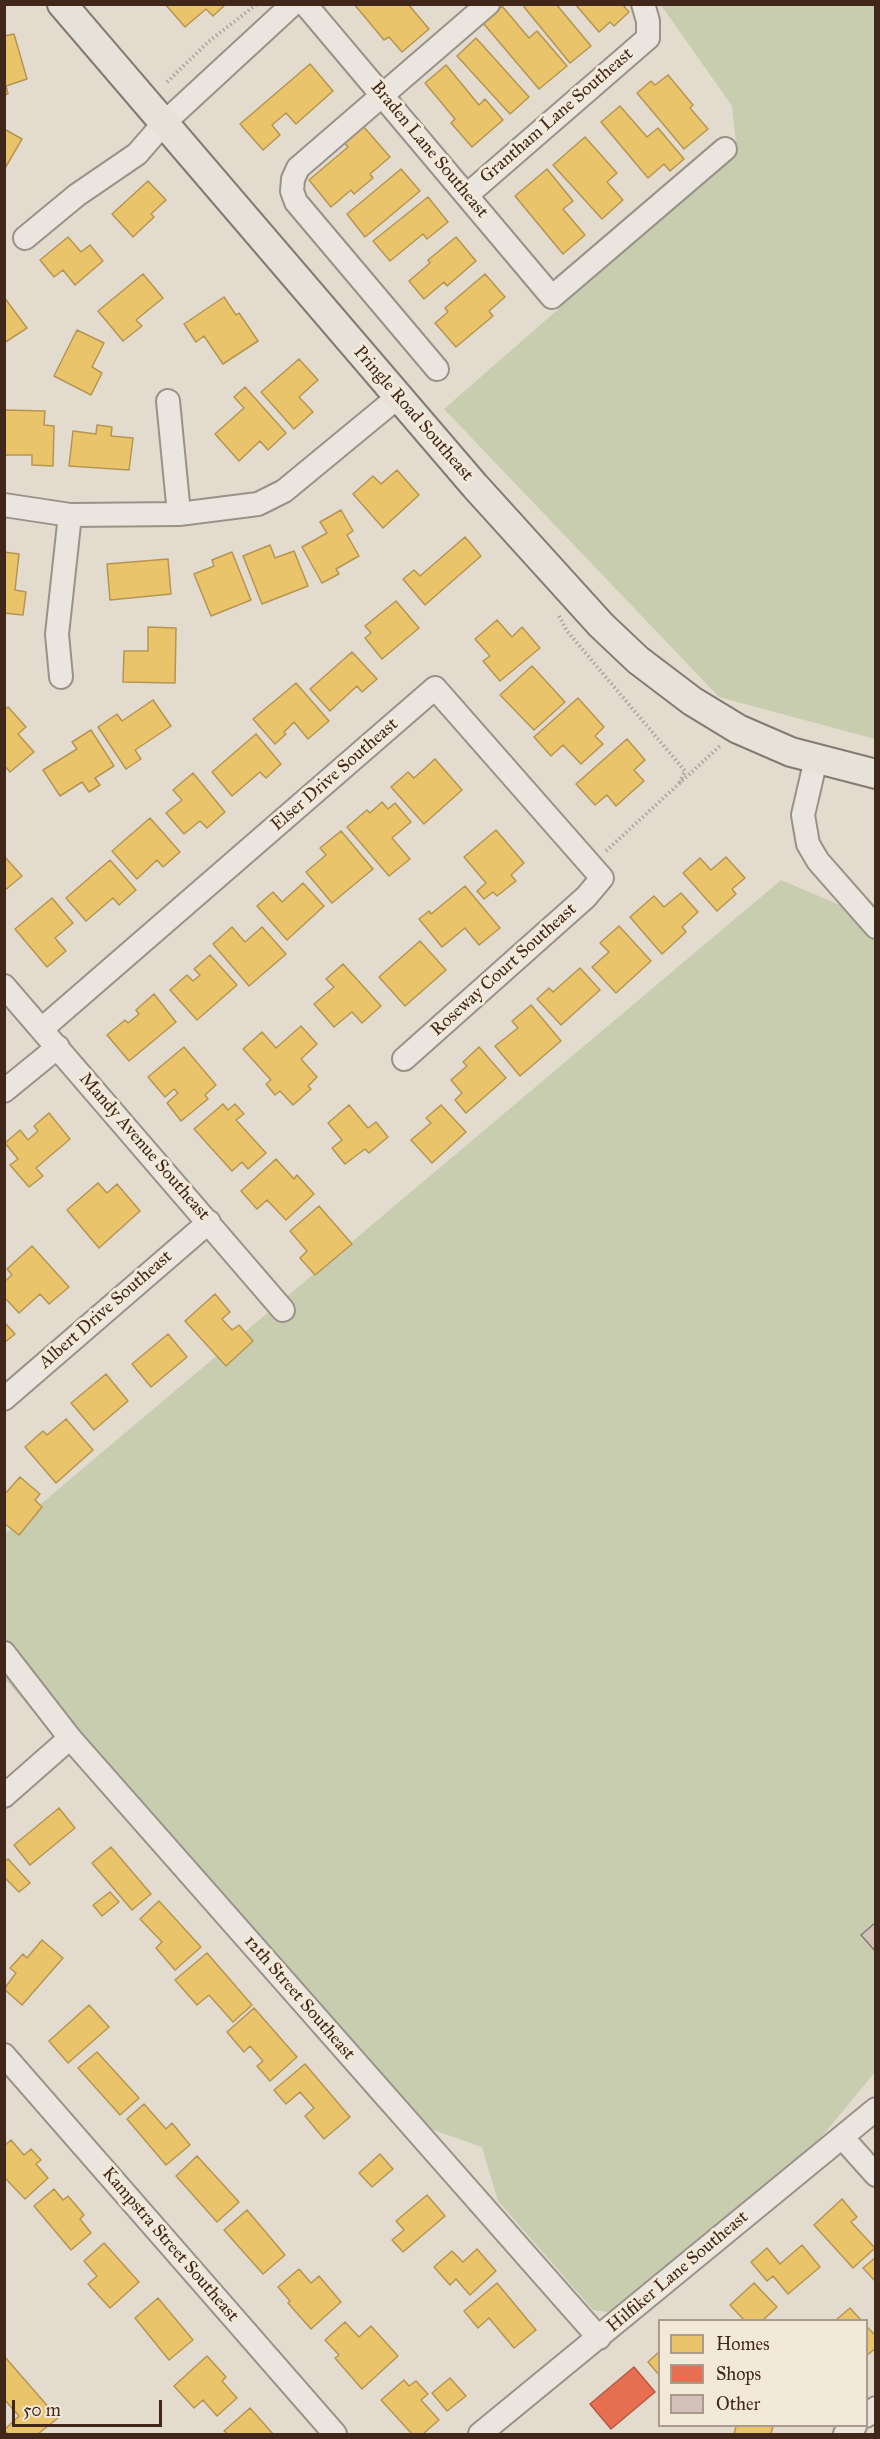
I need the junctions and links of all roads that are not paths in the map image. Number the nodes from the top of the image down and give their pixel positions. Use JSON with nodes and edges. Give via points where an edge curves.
{"nodes":[{"id":1,"x":62,"y":4,"type":"edge"},
{"id":2,"x":293,"y":4,"type":"edge"},
{"id":3,"x":305,"y":4,"type":"edge"},
{"id":4,"x":488,"y":4,"type":"edge"},
{"id":5,"x":643,"y":4,"type":"edge"},
{"id":6,"x":382,"y":95,"type":"junction"},
{"id":7,"x":164,"y":123,"type":"junction"},
{"id":8,"x":725,"y":149,"type":"dead end"},
{"id":9,"x":467,"y":195,"type":"junction"},
{"id":10,"x":25,"y":238,"type":"dead end"},
{"id":11,"x":437,"y":369,"type":"dead end"},
{"id":12,"x":398,"y":397,"type":"junction"},
{"id":13,"x":168,"y":400,"type":"dead end"},
{"id":14,"x":4,"y":505,"type":"edge"},
{"id":15,"x":179,"y":514,"type":"junction"},
{"id":16,"x":70,"y":515,"type":"junction"},
{"id":17,"x":62,"y":677,"type":"dead end"},
{"id":18,"x":816,"y":759,"type":"junction"},
{"id":19,"x":876,"y":774,"type":"edge"},
{"id":20,"x":597,"y":871,"type":"joint"},
{"id":21,"x":876,"y":927,"type":"edge"},
{"id":22,"x":4,"y":986,"type":"edge"},
{"id":23,"x":43,"y":1028,"type":"junction"},
{"id":24,"x":58,"y":1047,"type":"junction"},
{"id":25,"x":404,"y":1059,"type":"dead end"},
{"id":26,"x":4,"y":1091,"type":"edge"},
{"id":27,"x":209,"y":1222,"type":"junction"},
{"id":28,"x":283,"y":1310,"type":"dead end"},
{"id":29,"x":4,"y":1399,"type":"edge"},
{"id":30,"x":4,"y":1653,"type":"edge"},
{"id":31,"x":70,"y":1738,"type":"junction"},
{"id":32,"x":4,"y":1796,"type":"edge"},
{"id":33,"x":4,"y":2055,"type":"edge"},
{"id":34,"x":876,"y":2109,"type":"edge"},
{"id":35,"x":842,"y":2137,"type":"junction"},
{"id":36,"x":876,"y":2175,"type":"edge"},
{"id":37,"x":599,"y":2338,"type":"junction"},
{"id":38,"x":335,"y":2434,"type":"edge"},
{"id":39,"x":480,"y":2434,"type":"edge"}],
"edges":[{"from":1,"to":7,"type":"main road","name":"Pringle Road Southeast"},
{"from":2,"to":7,"type":"street"},
{"from":3,"to":6,"type":"street","name":"Braden Lane Southeast"},
{"from":4,"to":6,"type":"street"},
{"from":5,"to":9,"type":"street","name":"Grantham Lane Southeast","via":[[648,38]]},
{"from":6,"to":9,"type":"street","name":"Braden Lane Southeast"},
{"from":6,"to":11,"type":"street","via":[[298,168],[292,191],[296,202]]},
{"from":7,"to":10,"type":"street","via":[[136,154]]},
{"from":7,"to":12,"type":"main road","name":"Pringle Road Southeast"},
{"from":8,"to":9,"type":"street","name":"Braden Lane Southeast","via":[[552,297]]},
{"from":12,"to":15,"type":"street","via":[[284,491],[258,504]]},
{"from":12,"to":18,"type":"main road","name":"Pringle Road Southeast","via":[[601,625],[638,660],[692,701],[738,729]]},
{"from":13,"to":15,"type":"street"},
{"from":14,"to":16,"type":"street"},
{"from":15,"to":16,"type":"street"},
{"from":16,"to":17,"type":"street","via":[[57,634]]},
{"from":18,"to":19,"type":"main road","name":"Pringle Road Southeast"},
{"from":18,"to":21,"type":"street","via":[[803,815],[808,844],[818,861]]},
{"from":20,"to":23,"type":"street","name":"Elser Drive Southeast","via":[[435,688]]},
{"from":20,"to":25,"type":"street","name":"Roseway Court Southeast","via":[[586,897]]},
{"from":22,"to":23,"type":"street","name":"Mandy Avenue Southeast"},
{"from":23,"to":24,"type":"street","name":"Mandy Avenue Southeast"},
{"from":24,"to":26,"type":"street"},
{"from":24,"to":27,"type":"street","name":"Mandy Avenue Southeast"},
{"from":27,"to":28,"type":"street","name":"Mandy Avenue Southeast"},
{"from":27,"to":29,"type":"street","name":"Albert Drive Southeast"},
{"from":30,"to":31,"type":"street","name":"12th Street Southeast"},
{"from":31,"to":32,"type":"street"},
{"from":31,"to":37,"type":"street","name":"12th Street Southeast"},
{"from":33,"to":38,"type":"street","name":"Kampstra Street Southeast"},
{"from":34,"to":35,"type":"street","name":"Hilfiker Lane Southeast"},
{"from":35,"to":36,"type":"street"},
{"from":35,"to":37,"type":"street","name":"Hilfiker Lane Southeast"},
{"from":37,"to":39,"type":"street","name":"Hilfiker Lane Southeast"}]}
